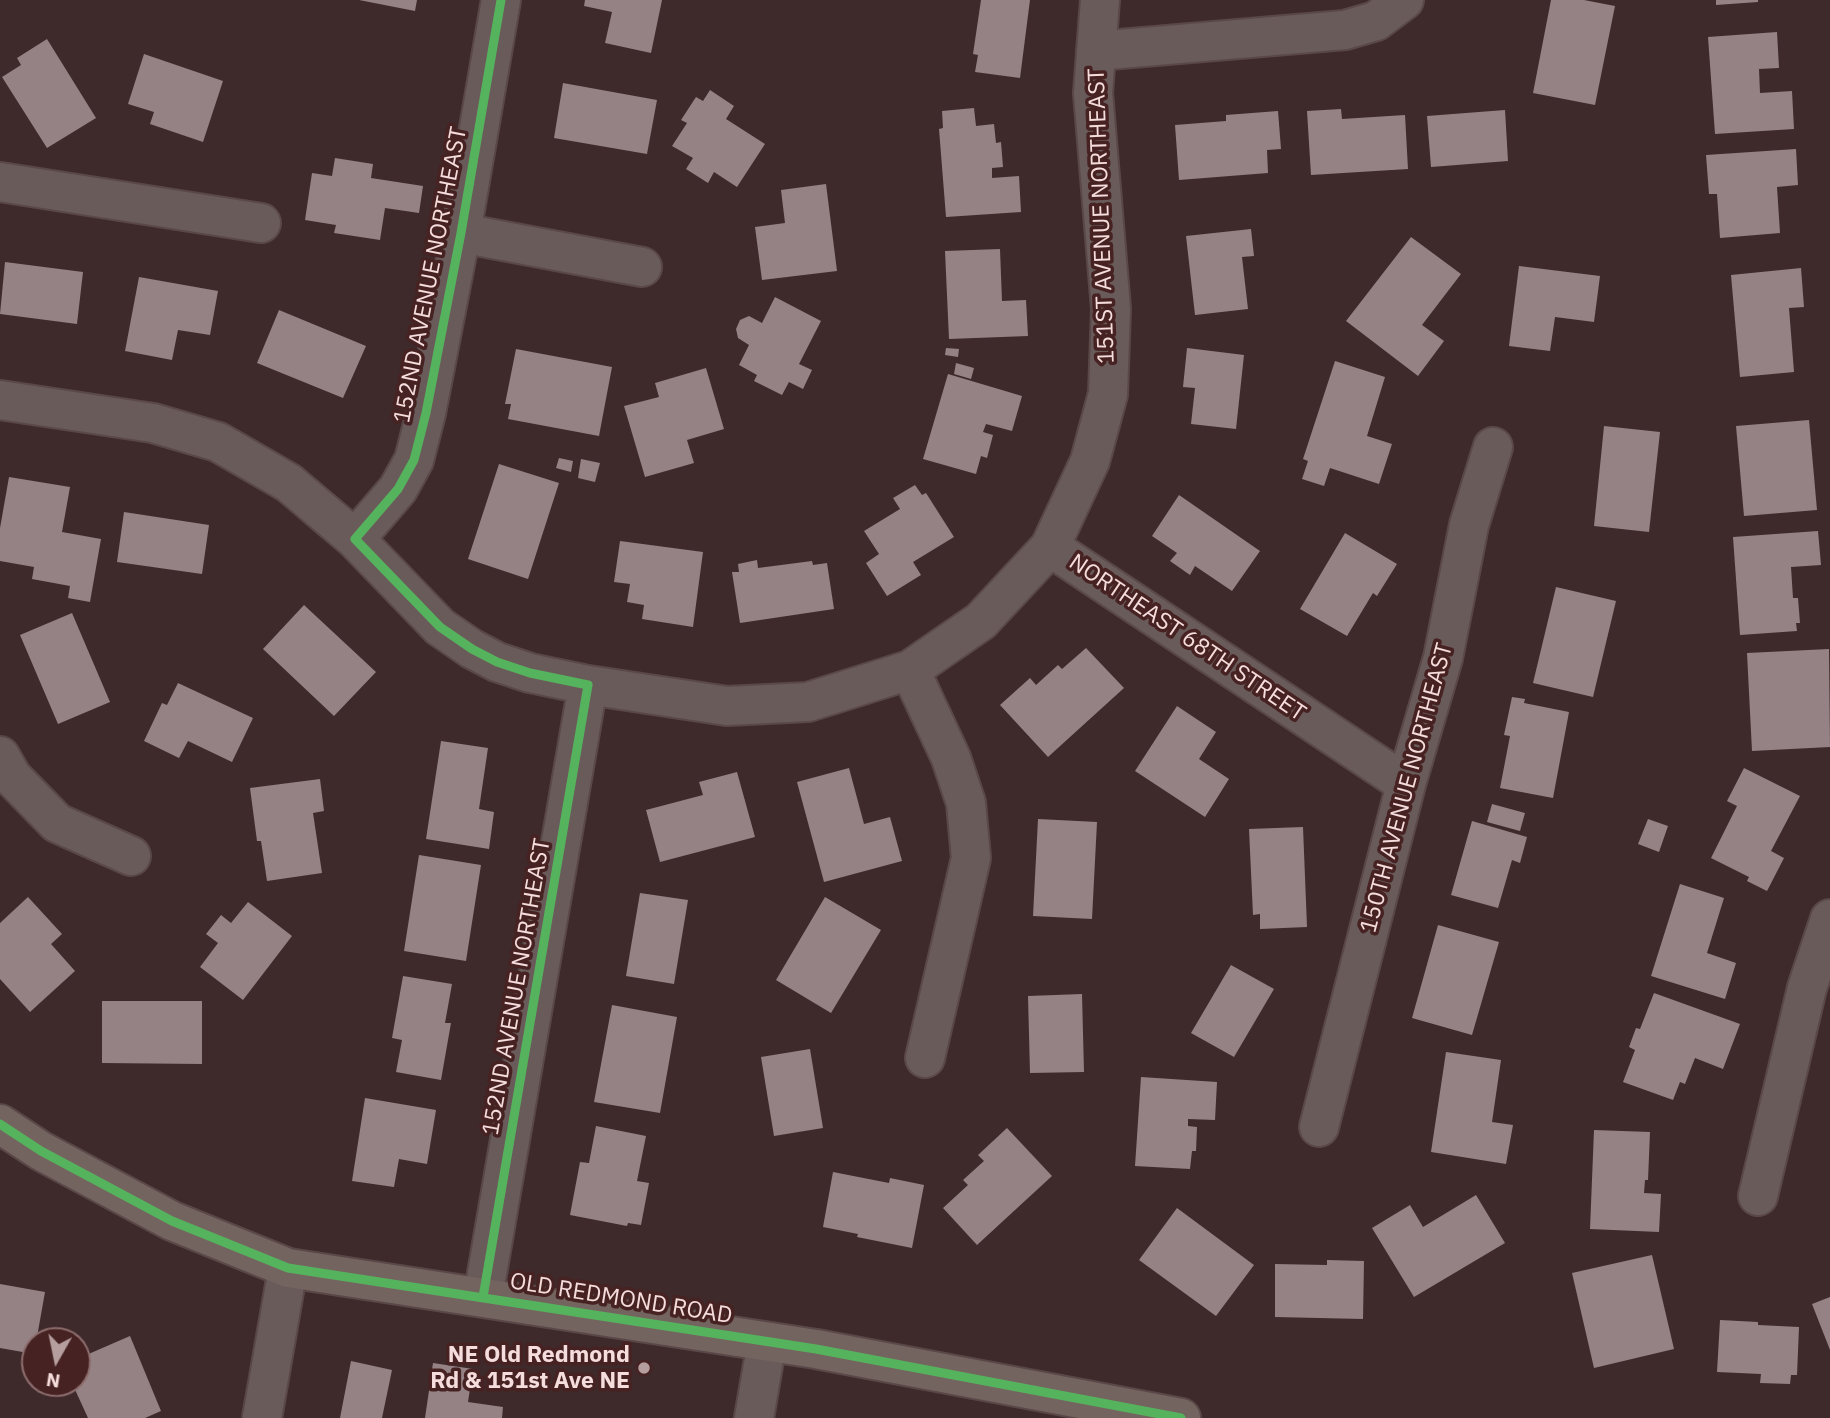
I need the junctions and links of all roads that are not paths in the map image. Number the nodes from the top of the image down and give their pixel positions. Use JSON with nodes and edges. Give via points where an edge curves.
{"nodes":[{"id":1,"x":501,"y":0,"type":"edge"},
{"id":2,"x":1100,"y":0,"type":"edge"},
{"id":3,"x":1404,"y":0,"type":"edge"},
{"id":4,"x":1096,"y":51,"type":"junction"},
{"id":5,"x":0,"y":183,"type":"edge"},
{"id":6,"x":261,"y":223,"type":"dead end"},
{"id":7,"x":461,"y":233,"type":"junction"},
{"id":8,"x":642,"y":267,"type":"dead end"},
{"id":9,"x":0,"y":400,"type":"edge"},
{"id":10,"x":1493,"y":447,"type":"dead end"},
{"id":11,"x":355,"y":539,"type":"junction"},
{"id":12,"x":1050,"y":547,"type":"junction"},
{"id":13,"x":910,"y":670,"type":"junction"},
{"id":14,"x":587,"y":685,"type":"junction"},
{"id":15,"x":0,"y":756,"type":"edge"},
{"id":16,"x":1406,"y":784,"type":"junction"},
{"id":17,"x":131,"y":856,"type":"dead end"},
{"id":18,"x":1830,"y":919,"type":"edge"},
{"id":19,"x":925,"y":1058,"type":"dead end"},
{"id":20,"x":0,"y":1124,"type":"edge"},
{"id":21,"x":1319,"y":1127,"type":"dead end"},
{"id":22,"x":1758,"y":1196,"type":"dead end"},
{"id":23,"x":288,"y":1268,"type":"junction"},
{"id":24,"x":483,"y":1297,"type":"junction"},
{"id":25,"x":767,"y":1342,"type":"junction"},
{"id":26,"x":262,"y":1418,"type":"edge"},
{"id":27,"x":754,"y":1418,"type":"edge"},
{"id":28,"x":1181,"y":1418,"type":"edge"}],
"edges":[{"from":1,"to":7,"type":"street","name":"152ND AVENUE NORTHEAST"},
{"from":2,"to":4,"type":"street","name":"151ST AVENUE NORTHEAST"},
{"from":3,"to":4,"type":"street","via":[[1376,21],[1345,30]]},
{"from":4,"to":12,"type":"street","name":"151ST AVENUE NORTHEAST","via":[[1093,93],[1111,309],[1108,394],[1090,461]]},
{"from":5,"to":6,"type":"street"},
{"from":7,"to":8,"type":"street"},
{"from":7,"to":11,"type":"street","name":"152ND AVENUE NORTHEAST","via":[[414,460],[398,489]]},
{"from":9,"to":11,"type":"street","name":"NORTHEAST 68TH STREET","via":[[153,423],[218,442],[289,483]]},
{"from":10,"to":16,"type":"street","name":"150TH AVENUE NORTHEAST","via":[[1469,525],[1443,658]]},
{"from":11,"to":14,"type":"street","name":"NORTHEAST 68TH STREET","via":[[440,627],[472,649],[530,673]]},
{"from":12,"to":13,"type":"street","name":"NORTHEAST 68TH STREET","via":[[981,621]]},
{"from":12,"to":16,"type":"street","name":"NORTHEAST 68TH STREET"},
{"from":13,"to":14,"type":"street","name":"NORTHEAST 68TH STREET","via":[[808,702],[727,706]]},
{"from":13,"to":19,"type":"street","via":[[951,758],[966,803],[971,858]]},
{"from":14,"to":24,"type":"street","name":"152ND AVENUE NORTHEAST"},
{"from":15,"to":17,"type":"street","via":[[12,776],[57,823]]},
{"from":16,"to":21,"type":"street","name":"150TH AVENUE NORTHEAST"},
{"from":18,"to":22,"type":"street","via":[[1807,988]]},
{"from":20,"to":23,"type":"main road","name":"OLD REDMOND ROAD","via":[[173,1221]]},
{"from":23,"to":24,"type":"main road","name":"OLD REDMOND ROAD"},
{"from":23,"to":26,"type":"street"},
{"from":24,"to":25,"type":"main road","name":"OLD REDMOND ROAD"},
{"from":25,"to":27,"type":"street"},
{"from":25,"to":28,"type":"main road","name":"OLD REDMOND ROAD"}]}
